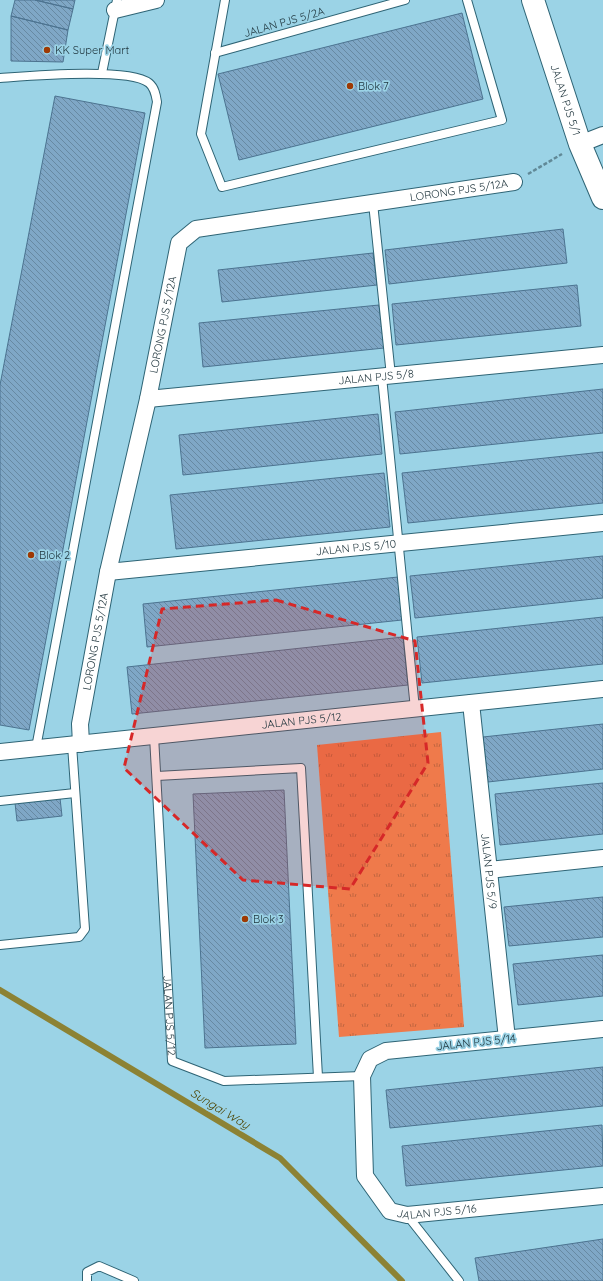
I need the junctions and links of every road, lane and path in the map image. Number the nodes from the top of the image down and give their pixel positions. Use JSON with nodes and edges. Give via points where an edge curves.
{"nodes":[{"id":1,"x":156,"y":0,"type":"edge"},
{"id":2,"x":225,"y":0,"type":"edge"},
{"id":3,"x":405,"y":0,"type":"edge"},
{"id":4,"x":467,"y":0,"type":"edge"},
{"id":5,"x":533,"y":0,"type":"edge"},
{"id":6,"x":116,"y":5,"type":"edge"},
{"id":7,"x":215,"y":53,"type":"junction"},
{"id":8,"x":102,"y":73,"type":"junction"},
{"id":9,"x":0,"y":78,"type":"edge"},
{"id":10,"x":603,"y":135,"type":"edge"},
{"id":11,"x":580,"y":144,"type":"junction"},
{"id":12,"x":514,"y":182,"type":"joint"},
{"id":13,"x":603,"y":198,"type":"edge"},
{"id":14,"x":373,"y":203,"type":"junction"},
{"id":15,"x":603,"y":355,"type":"edge"},
{"id":16,"x":387,"y":376,"type":"junction"},
{"id":17,"x":148,"y":399,"type":"junction"},
{"id":18,"x":603,"y":523,"type":"edge"},
{"id":19,"x":399,"y":543,"type":"junction"},
{"id":20,"x":108,"y":572,"type":"junction"},
{"id":21,"x":603,"y":689,"type":"edge"},
{"id":22,"x":471,"y":703,"type":"junction"},
{"id":23,"x":415,"y":709,"type":"junction"},
{"id":24,"x":154,"y":736,"type":"junction"},
{"id":25,"x":77,"y":744,"type":"junction"},
{"id":26,"x":36,"y":748,"type":"junction"},
{"id":27,"x":0,"y":752,"type":"edge"},
{"id":28,"x":156,"y":776,"type":"junction"},
{"id":29,"x":75,"y":793,"type":"junction"},
{"id":30,"x":0,"y":801,"type":"edge"},
{"id":31,"x":603,"y":858,"type":"edge"},
{"id":32,"x":489,"y":870,"type":"junction"},
{"id":33,"x":0,"y":945,"type":"edge"},
{"id":34,"x":603,"y":1029,"type":"edge"},
{"id":35,"x":507,"y":1039,"type":"junction"},
{"id":36,"x":362,"y":1076,"type":"junction"},
{"id":37,"x":318,"y":1077,"type":"junction"},
{"id":38,"x":603,"y":1196,"type":"edge"},
{"id":39,"x":407,"y":1216,"type":"junction"},
{"id":40,"x":87,"y":1281,"type":"edge"},
{"id":41,"x":134,"y":1281,"type":"edge"},
{"id":42,"x":459,"y":1281,"type":"edge"}],
"edges":[{"from":1,"to":6,"type":"street"},
{"from":2,"to":7,"type":"lane"},
{"from":3,"to":7,"type":"lane","name":"JALAN PJS 5/2A"},
{"from":4,"to":7,"type":"lane","via":[[502,120],[222,187],[202,134]]},
{"from":5,"to":11,"type":"street","name":"JALAN PJS 5/1"},
{"from":6,"to":8,"type":"lane"},
{"from":8,"to":9,"type":"lane"},
{"from":8,"to":26,"type":"lane","via":[[140,79],[149,83],[158,102]]},
{"from":10,"to":11,"type":"street"},
{"from":11,"to":12,"type":"path"},
{"from":11,"to":13,"type":"street","name":"JALAN PJS 5/1"},
{"from":12,"to":14,"type":"street","name":"LORONG PJS 5/12A"},
{"from":14,"to":16,"type":"lane"},
{"from":14,"to":17,"type":"street","name":"LORONG PJS 5/12A","via":[[196,229],[179,243]]},
{"from":15,"to":16,"type":"street","name":"JALAN PJS 5/8"},
{"from":16,"to":17,"type":"street","name":"JALAN PJS 5/8"},
{"from":16,"to":19,"type":"lane"},
{"from":17,"to":20,"type":"street","name":"LORONG PJS 5/12A"},
{"from":18,"to":19,"type":"street","name":"JALAN PJS 5/10"},
{"from":19,"to":20,"type":"street","name":"JALAN PJS 5/10"},
{"from":19,"to":23,"type":"lane"},
{"from":20,"to":25,"type":"street","name":"LORONG PJS 5/12A"},
{"from":21,"to":22,"type":"street","name":"JALAN PJS 5/12"},
{"from":22,"to":23,"type":"street","name":"JALAN PJS 5/12"},
{"from":22,"to":32,"type":"street","name":"JALAN PJS 5/9"},
{"from":23,"to":24,"type":"street","name":"JALAN PJS 5/12"},
{"from":24,"to":25,"type":"street","name":"JALAN PJS 5/12"},
{"from":24,"to":28,"type":"lane"},
{"from":25,"to":26,"type":"street","name":"JALAN PJS 5/12"},
{"from":25,"to":29,"type":"lane"},
{"from":26,"to":27,"type":"street","name":"JALAN PJS 5/12"},
{"from":28,"to":37,"type":"lane","name":"JALAN PJS 5/12","via":[[172,1061],[224,1081]]},
{"from":28,"to":37,"type":"lane","via":[[301,768]]},
{"from":29,"to":30,"type":"lane"},
{"from":29,"to":33,"type":"lane","via":[[85,929],[79,936]]},
{"from":31,"to":32,"type":"street"},
{"from":32,"to":35,"type":"street","name":"JALAN PJS 5/9"},
{"from":34,"to":35,"type":"street","name":"JALAN PJS 5/14"},
{"from":35,"to":36,"type":"street","name":"JALAN PJS 5/14","via":[[386,1051],[370,1059]]},
{"from":36,"to":37,"type":"lane","name":"JALAN PJS 5/12"},
{"from":36,"to":39,"type":"street","name":"JALAN PJS 5/16","via":[[365,1176],[390,1211]]},
{"from":38,"to":39,"type":"street","name":"JALAN PJS 5/16"},
{"from":39,"to":42,"type":"lane"},
{"from":40,"to":41,"type":"lane","via":[[87,1272],[99,1266]]}]}
